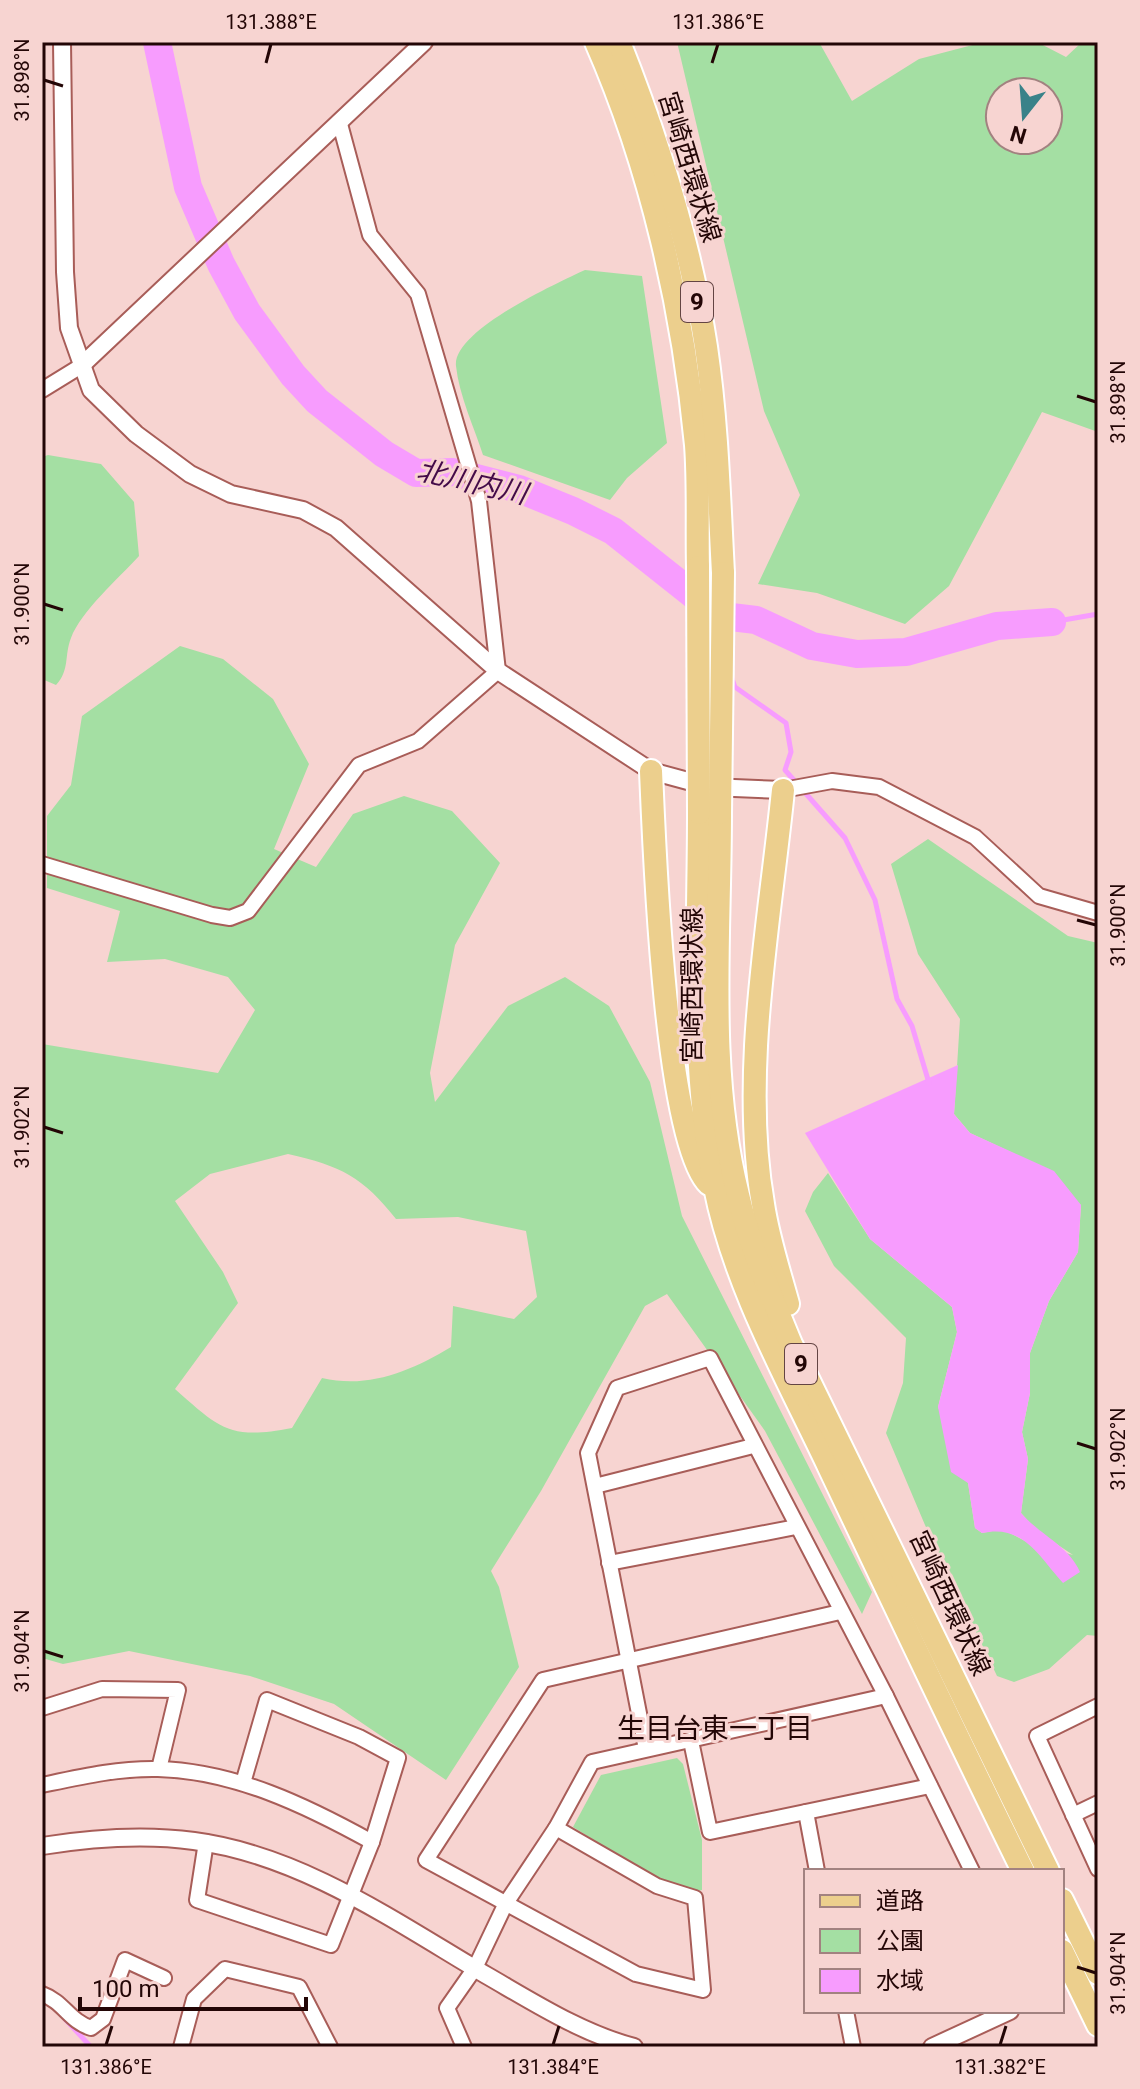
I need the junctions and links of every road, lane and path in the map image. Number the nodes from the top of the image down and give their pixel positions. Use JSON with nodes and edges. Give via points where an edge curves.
{"nodes":[{"id":1,"x":62,"y":42,"type":"edge"},
{"id":2,"x":424,"y":42,"type":"edge"},
{"id":3,"x":596,"y":42,"type":"edge"},
{"id":4,"x":619,"y":42,"type":"edge"},
{"id":5,"x":340,"y":124,"type":"junction"},
{"id":6,"x":81,"y":366,"type":"junction"},
{"id":7,"x":42,"y":390,"type":"edge"},
{"id":8,"x":498,"y":671,"type":"junction"},
{"id":9,"x":651,"y":771,"type":"junction"},
{"id":10,"x":783,"y":790,"type":"junction"},
{"id":11,"x":710,"y":813,"type":"junction"},
{"id":12,"x":42,"y":864,"type":"edge"},
{"id":13,"x":1098,"y":913,"type":"edge"},
{"id":14,"x":715,"y":1190,"type":"junction"},
{"id":15,"x":753,"y":1446,"type":"junction"},
{"id":16,"x":595,"y":1486,"type":"junction"},
{"id":17,"x":796,"y":1527,"type":"junction"},
{"id":18,"x":883,"y":1527,"type":"junction"},
{"id":19,"x":609,"y":1563,"type":"junction"},
{"id":20,"x":840,"y":1612,"type":"junction"},
{"id":21,"x":628,"y":1658,"type":"junction"},
{"id":22,"x":886,"y":1696,"type":"junction"},
{"id":23,"x":1098,"y":1706,"type":"edge"},
{"id":24,"x":42,"y":1708,"type":"edge"},
{"id":25,"x":691,"y":1741,"type":"junction"},
{"id":26,"x":646,"y":1749,"type":"junction"},
{"id":27,"x":159,"y":1769,"type":"junction"},
{"id":28,"x":243,"y":1783,"type":"junction"},
{"id":29,"x":42,"y":1785,"type":"edge"},
{"id":30,"x":930,"y":1786,"type":"junction"},
{"id":31,"x":1098,"y":1803,"type":"edge"},
{"id":32,"x":806,"y":1812,"type":"junction"},
{"id":33,"x":1073,"y":1815,"type":"junction"},
{"id":34,"x":556,"y":1828,"type":"junction"},
{"id":35,"x":206,"y":1842,"type":"junction"},
{"id":36,"x":372,"y":1842,"type":"junction"},
{"id":37,"x":42,"y":1846,"type":"edge"},
{"id":38,"x":817,"y":1869,"type":"edge"},
{"id":39,"x":971,"y":1869,"type":"edge"},
{"id":40,"x":1022,"y":1869,"type":"edge"},
{"id":41,"x":1047,"y":1869,"type":"edge"},
{"id":42,"x":1098,"y":1869,"type":"edge"},
{"id":43,"x":353,"y":1897,"type":"junction"},
{"id":44,"x":506,"y":1903,"type":"junction"},
{"id":45,"x":1064,"y":1906,"type":"edge"},
{"id":46,"x":1064,"y":1953,"type":"edge"},
{"id":47,"x":475,"y":1968,"type":"junction"},
{"id":48,"x":1086,"y":1976,"type":"edge"},
{"id":49,"x":164,"y":1978,"type":"dead end"},
{"id":50,"x":42,"y":1994,"type":"edge"},
{"id":51,"x":846,"y":2013,"type":"edge"},
{"id":52,"x":1006,"y":2013,"type":"edge"},
{"id":53,"x":1098,"y":2025,"type":"edge"},
{"id":54,"x":185,"y":2046,"type":"edge"},
{"id":55,"x":330,"y":2047,"type":"edge"},
{"id":56,"x":464,"y":2047,"type":"edge"},
{"id":57,"x":634,"y":2047,"type":"edge"},
{"id":58,"x":853,"y":2047,"type":"edge"},
{"id":59,"x":932,"y":2047,"type":"edge"}],
"edges":[{"from":1,"to":6,"type":"street","via":[[65,272],[69,328]]},
{"from":2,"to":5,"type":"street"},
{"from":3,"to":11,"type":"main road","name":"宮崎西環状線","number":"9","bridge":true,"via":[[630,130],[681,336],[696,446]]},
{"from":4,"to":11,"type":"main road","name":"宮崎西環状線","number":"9","bridge":true,"via":[[649,119],[686,246],[717,448],[723,573]]},
{"from":5,"to":6,"type":"street"},
{"from":5,"to":8,"type":"street","via":[[370,235],[418,294],[479,501]]},
{"from":6,"to":7,"type":"street"},
{"from":6,"to":8,"type":"street","via":[[91,390],[168,458],[231,494],[303,510],[336,528]]},
{"from":8,"to":9,"type":"street"},
{"from":8,"to":12,"type":"street","via":[[418,741],[359,765],[248,911],[230,918],[212,915]]},
{"from":9,"to":10,"type":"street","via":[[710,787]]},
{"from":9,"to":14,"type":"main road","via":[[657,901],[676,1081],[701,1177]]},
{"from":10,"to":13,"type":"street","via":[[832,781],[879,787],[975,837],[1039,896]]},
{"from":10,"to":18,"type":"main road","via":[[759,1024],[756,1119],[762,1201],[788,1306],[882,1507]]},
{"from":11,"to":14,"type":"main road","name":"宮崎西環状線","number":"9","via":[[698,1036],[702,1109]]},
{"from":11,"to":18,"type":"main road","name":"宮崎西環状線","number":"9","via":[[720,1073],[737,1195],[791,1344]]},
{"from":14,"to":40,"type":"main road","name":"宮崎西環状線","number":"9","via":[[737,1263],[782,1368]]},
{"from":15,"to":16,"type":"street"},
{"from":15,"to":16,"type":"street","via":[[710,1358],[617,1388],[588,1453]]},
{"from":15,"to":17,"type":"street"},
{"from":16,"to":19,"type":"street"},
{"from":17,"to":19,"type":"street"},
{"from":17,"to":20,"type":"street"},
{"from":18,"to":41,"type":"main road","name":"宮崎西環状線","number":"9"},
{"from":19,"to":21,"type":"street"},
{"from":20,"to":21,"type":"street"},
{"from":20,"to":22,"type":"street"},
{"from":21,"to":26,"type":"street"},
{"from":21,"to":44,"type":"street","via":[[543,1680],[426,1860]]},
{"from":22,"to":25,"type":"street"},
{"from":22,"to":30,"type":"street"},
{"from":23,"to":33,"type":"street","via":[[1037,1736]]},
{"from":24,"to":27,"type":"street","via":[[102,1689],[178,1690]]},
{"from":25,"to":26,"type":"street"},
{"from":25,"to":32,"type":"street","via":[[710,1832]]},
{"from":26,"to":34,"type":"street","via":[[592,1762]]},
{"from":27,"to":28,"type":"street"},
{"from":27,"to":29,"type":"street"},
{"from":28,"to":36,"type":"street","via":[[314,1810]]},
{"from":28,"to":36,"type":"street","via":[[267,1700],[359,1737],[398,1758]]},
{"from":30,"to":32,"type":"street"},
{"from":30,"to":39,"type":"street"},
{"from":31,"to":33,"type":"street"},
{"from":32,"to":38,"type":"street"},
{"from":33,"to":42,"type":"street"},
{"from":34,"to":44,"type":"street"},
{"from":34,"to":44,"type":"street","via":[[657,1886],[695,1898],[703,1990],[636,1974]]},
{"from":35,"to":37,"type":"street","via":[[141,1837]]},
{"from":35,"to":43,"type":"street","via":[[295,1870]]},
{"from":35,"to":43,"type":"street","via":[[197,1900],[331,1945]]},
{"from":36,"to":43,"type":"street"},
{"from":43,"to":47,"type":"street"},
{"from":44,"to":47,"type":"street"},
{"from":45,"to":48,"type":"main road"},
{"from":46,"to":48,"type":"main road"},
{"from":47,"to":56,"type":"street","via":[[447,2008]]},
{"from":47,"to":57,"type":"street","via":[[574,2024]]},
{"from":48,"to":53,"type":"main road"},
{"from":49,"to":50,"type":"street","via":[[125,1960],[103,2019],[91,2028],[74,2022],[59,2000]]},
{"from":51,"to":58,"type":"street"},
{"from":52,"to":59,"type":"street"},
{"from":54,"to":55,"type":"street","via":[[194,1999],[225,1969],[299,1987]]}]}
